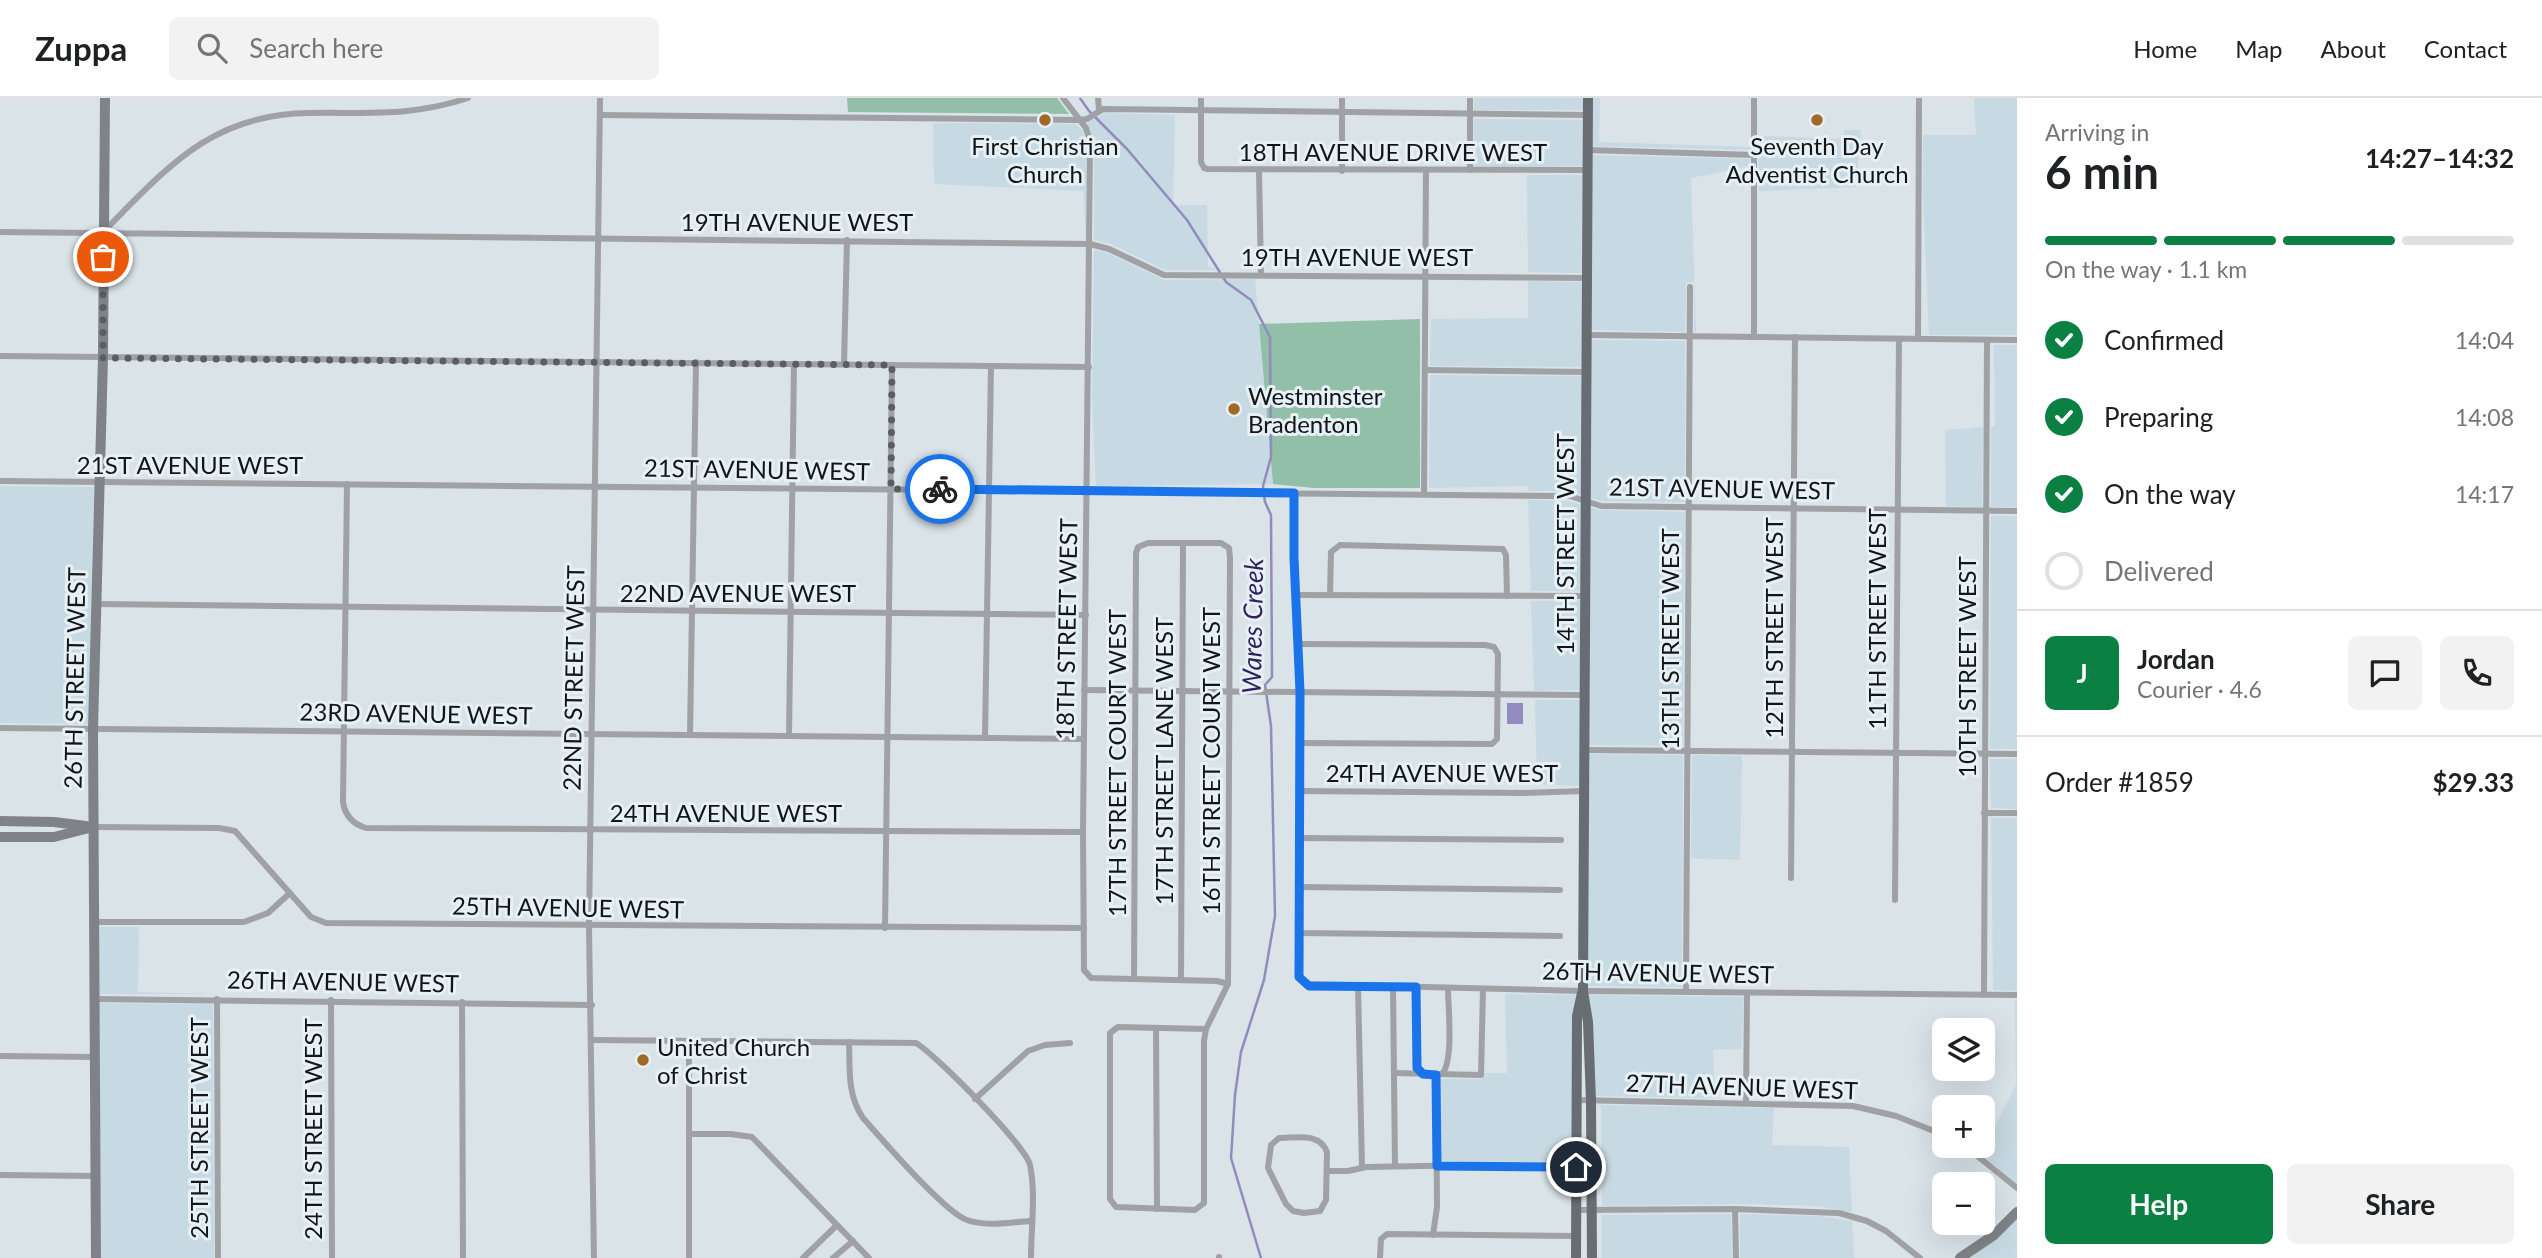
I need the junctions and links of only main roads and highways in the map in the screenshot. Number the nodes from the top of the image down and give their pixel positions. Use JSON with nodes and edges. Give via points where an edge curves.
{"nodes":[{"id":1,"x":1588,"y":98,"type":"edge"},
{"id":2,"x":1583,"y":991,"type":"junction"},
{"id":3,"x":1576,"y":1258,"type":"edge"},
{"id":4,"x":1592,"y":1258,"type":"edge"}],
"edges":[{"from":1,"to":2,"type":"main road","name":"14TH STREET WEST"},
{"from":2,"to":3,"type":"main road","name":"14TH STREET WEST","via":[[1577,1016]]},
{"from":2,"to":4,"type":"main road","name":"14TH STREET WEST","via":[[1591,1101]]}]}
